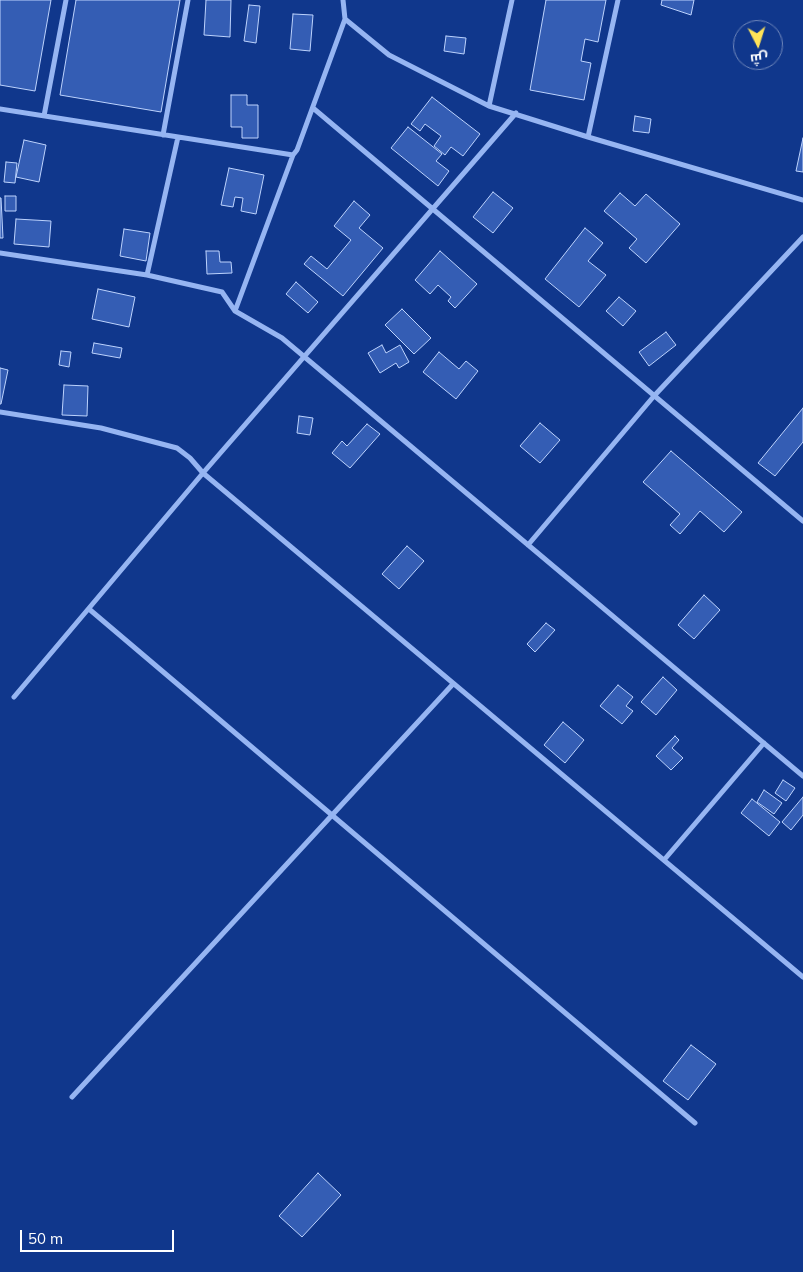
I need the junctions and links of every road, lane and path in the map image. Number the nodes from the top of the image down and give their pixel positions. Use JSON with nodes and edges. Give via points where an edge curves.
{"nodes":[{"id":1,"x":66,"y":0,"type":"edge"},
{"id":2,"x":188,"y":0,"type":"edge"},
{"id":3,"x":343,"y":0,"type":"edge"},
{"id":4,"x":512,"y":0,"type":"edge"},
{"id":5,"x":618,"y":0,"type":"edge"},
{"id":6,"x":345,"y":19,"type":"junction"},
{"id":7,"x":489,"y":106,"type":"junction"},
{"id":8,"x":313,"y":108,"type":"junction"},
{"id":9,"x":0,"y":109,"type":"edge"},
{"id":10,"x":516,"y":114,"type":"junction"},
{"id":11,"x":44,"y":116,"type":"junction"},
{"id":12,"x":163,"y":135,"type":"junction"},
{"id":13,"x":588,"y":136,"type":"junction"},
{"id":14,"x":178,"y":137,"type":"junction"},
{"id":15,"x":292,"y":155,"type":"junction"},
{"id":16,"x":803,"y":200,"type":"edge"},
{"id":17,"x":432,"y":209,"type":"junction"},
{"id":18,"x":803,"y":237,"type":"edge"},
{"id":19,"x":0,"y":253,"type":"edge"},
{"id":20,"x":147,"y":275,"type":"junction"},
{"id":21,"x":235,"y":311,"type":"junction"},
{"id":22,"x":304,"y":357,"type":"junction"},
{"id":23,"x":654,"y":396,"type":"junction"},
{"id":24,"x":0,"y":412,"type":"edge"},
{"id":25,"x":203,"y":473,"type":"junction"},
{"id":26,"x":803,"y":521,"type":"edge"},
{"id":27,"x":528,"y":545,"type":"junction"},
{"id":28,"x":89,"y":609,"type":"junction"},
{"id":29,"x":453,"y":684,"type":"junction"},
{"id":30,"x":14,"y":698,"type":"dead end"},
{"id":31,"x":764,"y":743,"type":"junction"},
{"id":32,"x":803,"y":776,"type":"edge"},
{"id":33,"x":332,"y":815,"type":"junction"},
{"id":34,"x":664,"y":860,"type":"junction"},
{"id":35,"x":803,"y":977,"type":"edge"},
{"id":36,"x":72,"y":1097,"type":"dead end"},
{"id":37,"x":695,"y":1123,"type":"dead end"}],
"edges":[{"from":1,"to":11,"type":"street"},
{"from":2,"to":12,"type":"street"},
{"from":3,"to":6,"type":"street"},
{"from":4,"to":7,"type":"street"},
{"from":5,"to":13,"type":"street"},
{"from":6,"to":7,"type":"street","via":[[389,56]]},
{"from":6,"to":8,"type":"street"},
{"from":7,"to":10,"type":"street"},
{"from":8,"to":15,"type":"street","via":[[298,150]]},
{"from":8,"to":17,"type":"street"},
{"from":9,"to":11,"type":"street"},
{"from":10,"to":13,"type":"street"},
{"from":10,"to":17,"type":"street"},
{"from":11,"to":12,"type":"street"},
{"from":12,"to":14,"type":"street"},
{"from":13,"to":16,"type":"street"},
{"from":14,"to":15,"type":"street"},
{"from":14,"to":20,"type":"street"},
{"from":15,"to":21,"type":"street"},
{"from":17,"to":22,"type":"street"},
{"from":17,"to":23,"type":"street"},
{"from":18,"to":23,"type":"street"},
{"from":19,"to":20,"type":"street"},
{"from":20,"to":21,"type":"street","via":[[222,292]]},
{"from":21,"to":22,"type":"street","via":[[282,338]]},
{"from":22,"to":25,"type":"street"},
{"from":22,"to":27,"type":"street"},
{"from":23,"to":26,"type":"street"},
{"from":23,"to":27,"type":"street"},
{"from":24,"to":25,"type":"street","via":[[101,428],[177,448]]},
{"from":25,"to":28,"type":"street"},
{"from":25,"to":29,"type":"street"},
{"from":27,"to":31,"type":"street"},
{"from":28,"to":30,"type":"street"},
{"from":28,"to":33,"type":"street"},
{"from":29,"to":33,"type":"street"},
{"from":29,"to":34,"type":"street"},
{"from":31,"to":32,"type":"street"},
{"from":31,"to":34,"type":"street"},
{"from":33,"to":36,"type":"street"},
{"from":33,"to":37,"type":"street"},
{"from":34,"to":35,"type":"street"}]}
